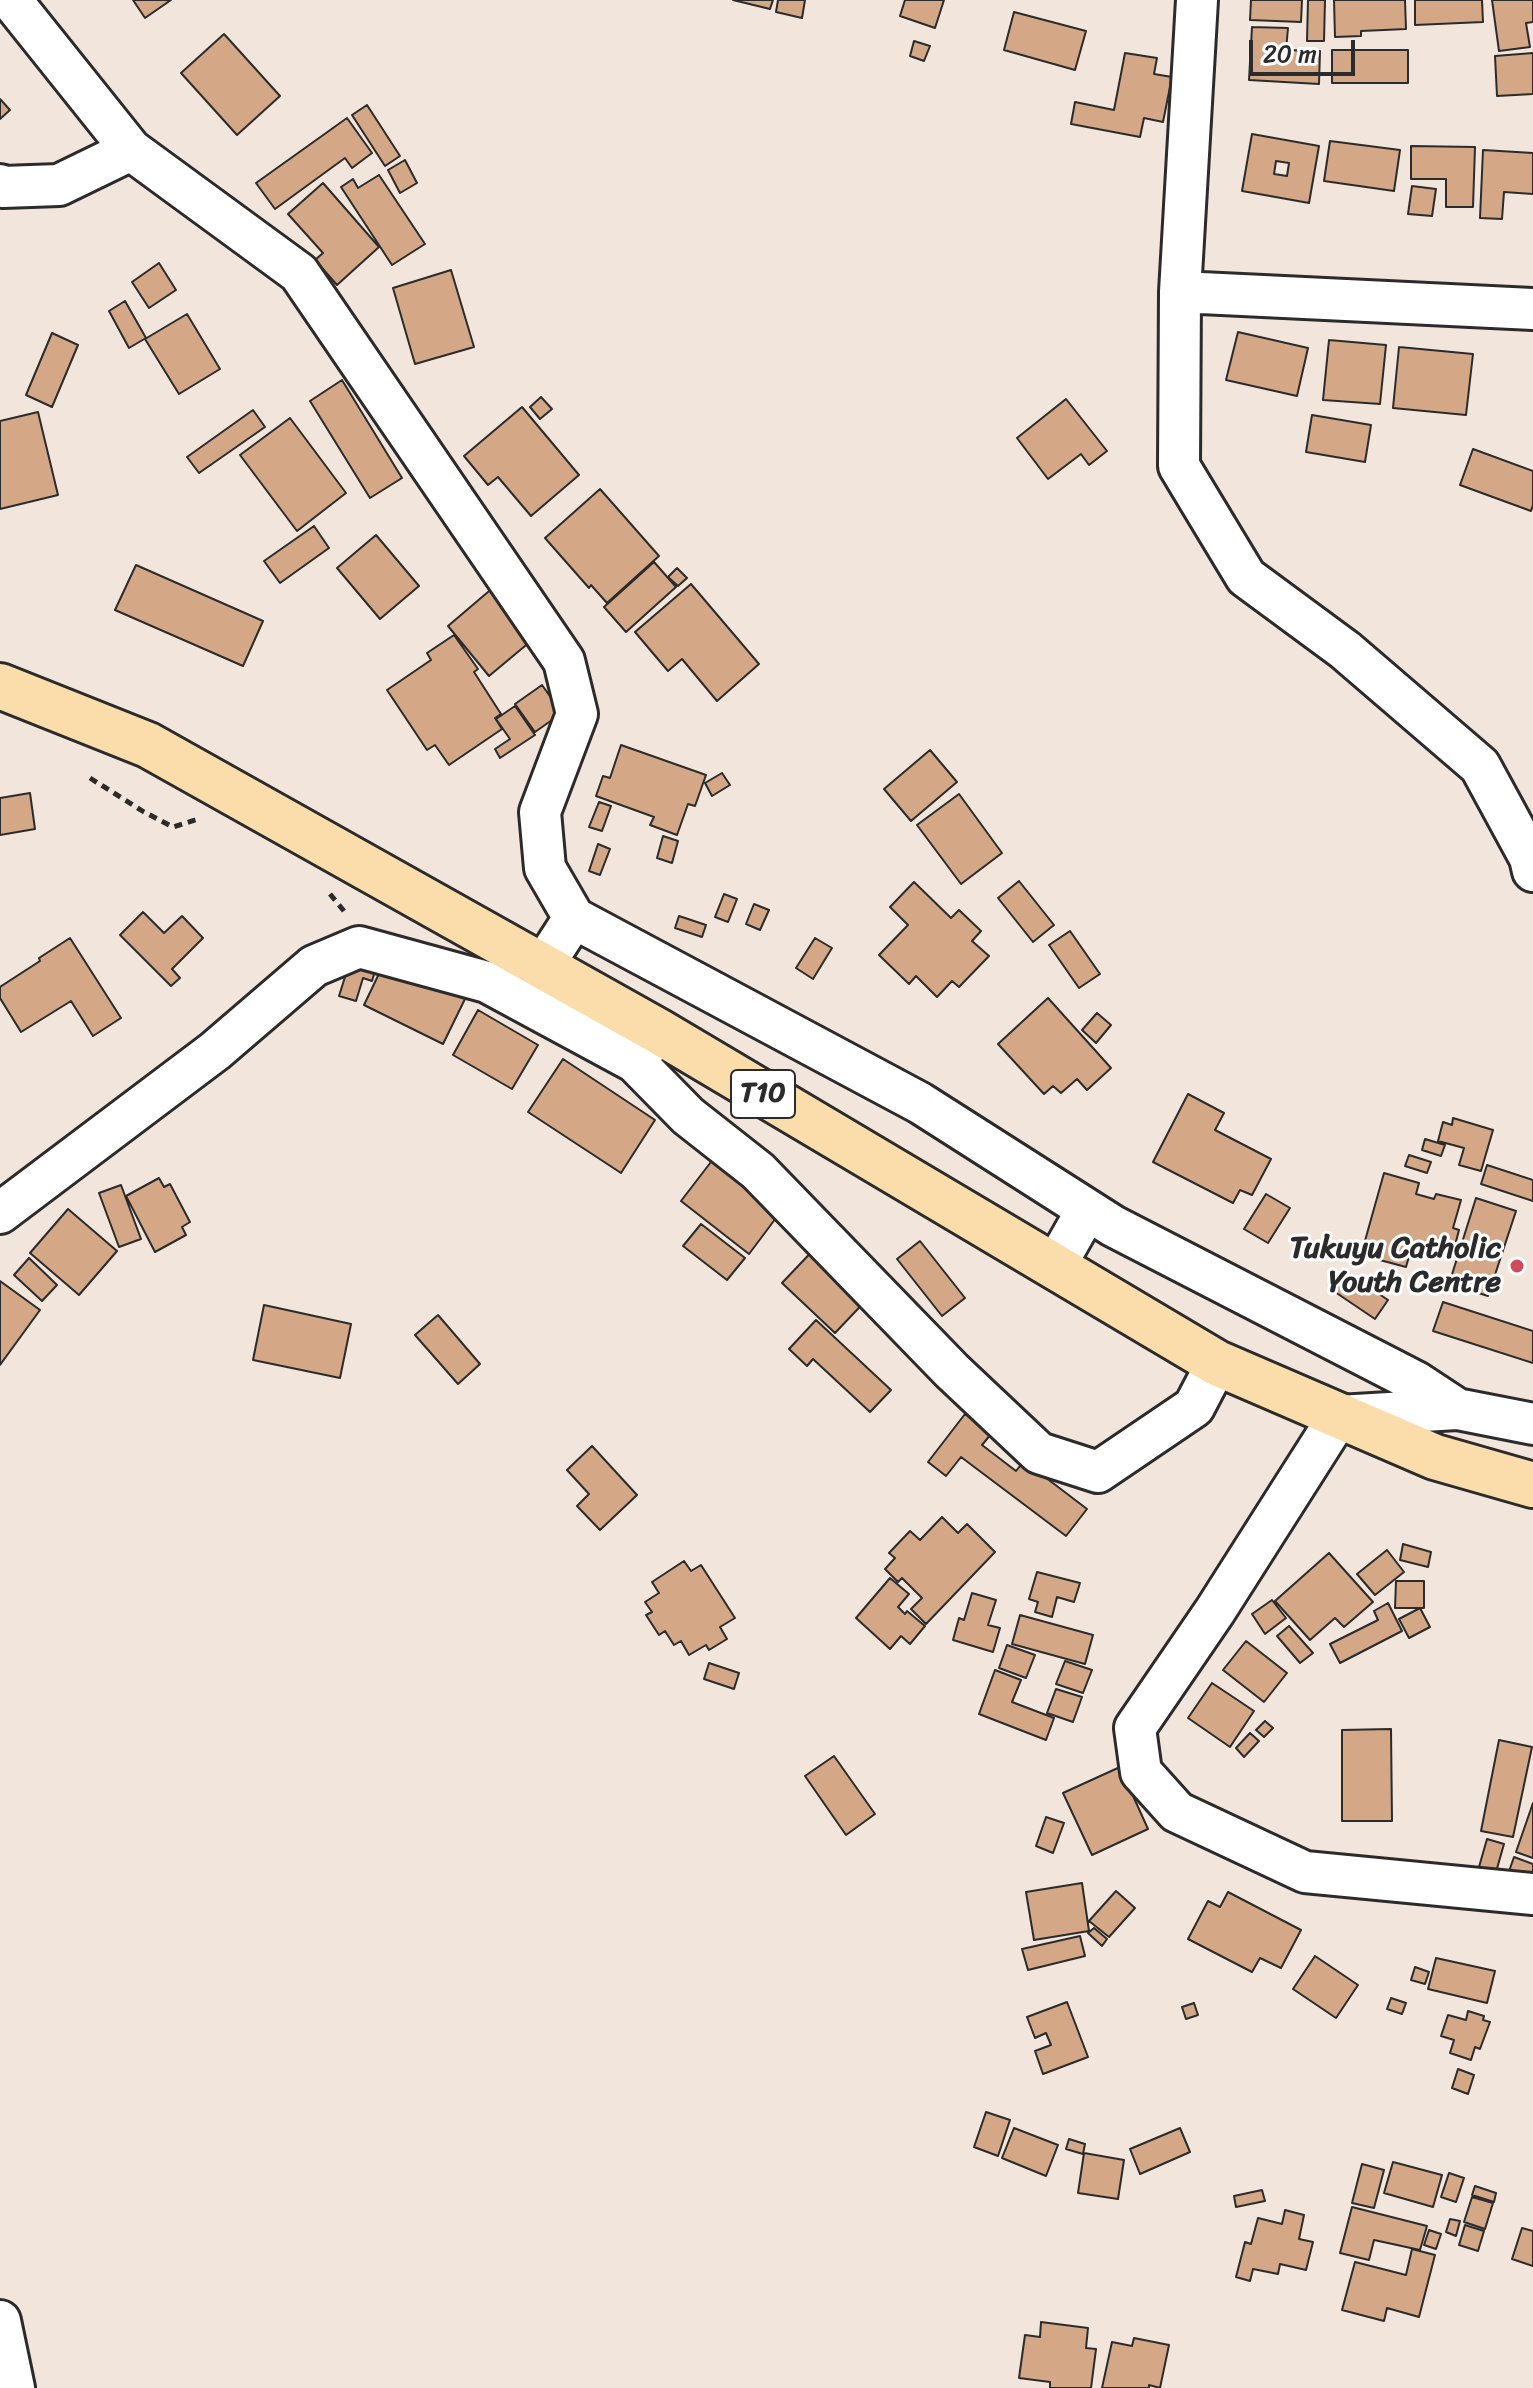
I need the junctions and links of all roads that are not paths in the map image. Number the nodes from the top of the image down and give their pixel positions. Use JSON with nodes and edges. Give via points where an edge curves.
{"nodes":[{"id":1,"x":11,"y":0,"type":"edge"},
{"id":2,"x":1197,"y":0,"type":"edge"},
{"id":3,"x":131,"y":150,"type":"junction"},
{"id":4,"x":0,"y":185,"type":"edge"},
{"id":5,"x":1180,"y":292,"type":"junction"},
{"id":6,"x":1533,"y":309,"type":"edge"},
{"id":7,"x":0,"y":686,"type":"edge"},
{"id":8,"x":1533,"y":871,"type":"edge"},
{"id":9,"x":574,"y":918,"type":"junction"},
{"id":10,"x":543,"y":966,"type":"junction"},
{"id":11,"x":646,"y":1047,"type":"junction"},
{"id":12,"x":1087,"y":1210,"type":"junction"},
{"id":13,"x":0,"y":1213,"type":"edge"},
{"id":14,"x":1054,"y":1268,"type":"junction"},
{"id":15,"x":1217,"y":1363,"type":"junction"},
{"id":16,"x":1457,"y":1409,"type":"junction"},
{"id":17,"x":1339,"y":1416,"type":"junction"},
{"id":18,"x":1533,"y":1424,"type":"edge"},
{"id":19,"x":1533,"y":1485,"type":"edge"},
{"id":20,"x":1533,"y":1894,"type":"edge"},
{"id":21,"x":0,"y":2321,"type":"edge"},
{"id":22,"x":14,"y":2388,"type":"edge"}],
"edges":[{"from":1,"to":3,"type":"street"},
{"from":2,"to":5,"type":"street"},
{"from":3,"to":4,"type":"street","via":[[59,185]]},
{"from":3,"to":9,"type":"street","via":[[299,273],[564,661],[577,714],[540,812],[545,868]]},
{"from":5,"to":6,"type":"street"},
{"from":5,"to":8,"type":"street","via":[[1179,466],[1246,577],[1345,650],[1480,766]]},
{"from":7,"to":10,"type":"highway","number":"T10","via":[[148,745]]},
{"from":9,"to":10,"type":"street"},
{"from":9,"to":12,"type":"street","via":[[920,1103]]},
{"from":10,"to":11,"type":"highway","number":"T10"},
{"from":11,"to":13,"type":"street","via":[[487,982],[359,947],[314,966],[215,1051]]},
{"from":11,"to":14,"type":"highway","number":"T10"},
{"from":11,"to":15,"type":"street","via":[[688,1116],[758,1171],[1039,1453],[1098,1472],[1194,1407]]},
{"from":12,"to":14,"type":"street"},
{"from":12,"to":16,"type":"street","via":[[1416,1382]]},
{"from":14,"to":15,"type":"highway","number":"T10"},
{"from":15,"to":17,"type":"highway","number":"T10"},
{"from":16,"to":17,"type":"street"},
{"from":16,"to":18,"type":"street"},
{"from":17,"to":19,"type":"highway","number":"T10","via":[[1435,1457]]},
{"from":17,"to":20,"type":"street","via":[[1135,1728],[1141,1772],[1177,1812],[1305,1872]]},
{"from":21,"to":22,"type":"street"}]}
